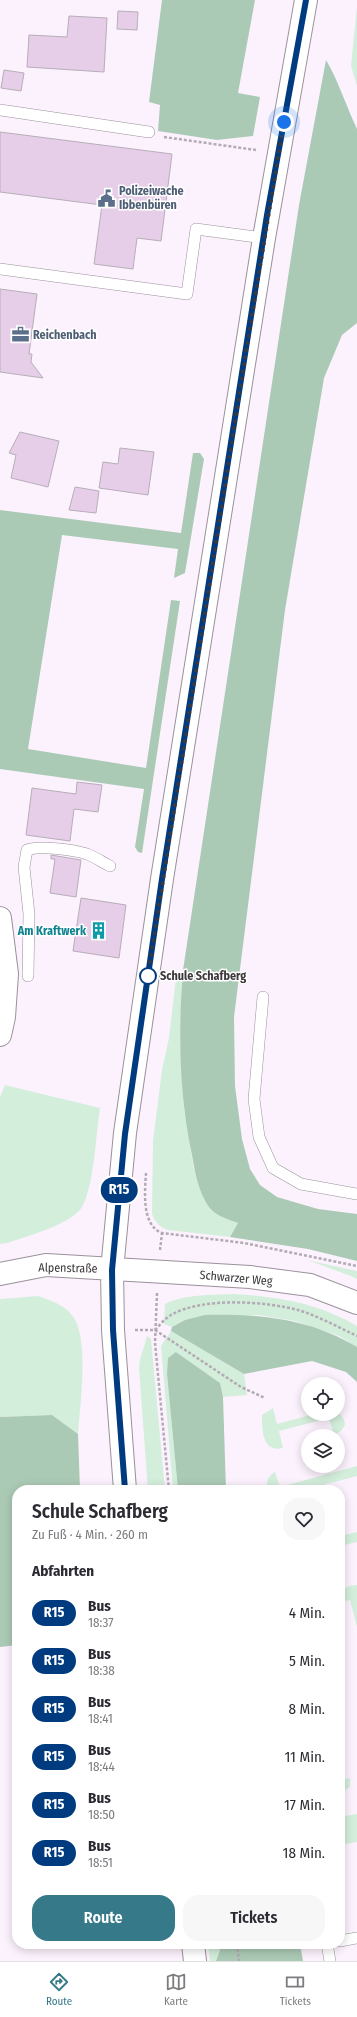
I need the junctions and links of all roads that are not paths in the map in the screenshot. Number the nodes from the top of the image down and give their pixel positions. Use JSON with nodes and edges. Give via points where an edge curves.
{"nodes":[{"id":1,"x":306,"y":0,"type":"edge"},
{"id":2,"x":0,"y":110,"type":"edge"},
{"id":3,"x":149,"y":132,"type":"road end"},
{"id":4,"x":264,"y":238,"type":"junction"},
{"id":5,"x":0,"y":269,"type":"edge"},
{"id":6,"x":110,"y":866,"type":"dead end"},
{"id":7,"x":0,"y":918,"type":"edge"},
{"id":8,"x":28,"y":976,"type":"dead end"},
{"id":9,"x":263,"y":997,"type":"dead end"},
{"id":10,"x":0,"y":1035,"type":"edge"},
{"id":11,"x":357,"y":1194,"type":"edge"},
{"id":12,"x":112,"y":1270,"type":"junction"},
{"id":13,"x":0,"y":1274,"type":"edge"},
{"id":14,"x":357,"y":1303,"type":"edge"},
{"id":15,"x":125,"y":1485,"type":"edge"},
{"id":16,"x":357,"y":1938,"type":"edge"},
{"id":17,"x":345,"y":1940,"type":"edge"},
{"id":18,"x":194,"y":1949,"type":"edge"},
{"id":19,"x":328,"y":1949,"type":"edge"},
{"id":20,"x":195,"y":1961,"type":"edge"},
{"id":21,"x":330,"y":1961,"type":"edge"}],
"edges":[{"from":1,"to":4,"type":"main road"},
{"from":2,"to":3,"type":"lane"},
{"from":4,"to":5,"type":"lane","via":[[196,229],[187,294]]},
{"from":4,"to":12,"type":"main road","via":[[161,887],[125,1134]]},
{"from":6,"to":8,"type":"lane","via":[[87,854],[40,848],[27,850],[24,867],[29,914]]},
{"from":7,"to":10,"type":"main road","via":[[7,974]]},
{"from":9,"to":11,"type":"lane","via":[[254,1100],[258,1137],[274,1168],[301,1184]]},
{"from":12,"to":13,"type":"main road","name":"Alpenstraße","via":[[46,1265]]},
{"from":12,"to":14,"type":"main road","name":"Schwarzer Weg","via":[[250,1277],[310,1285]]},
{"from":12,"to":15,"type":"main road","via":[[113,1330]]},
{"from":16,"to":17,"type":"lane"},
{"from":18,"to":20,"type":"main road"},
{"from":19,"to":21,"type":"lane"}]}
